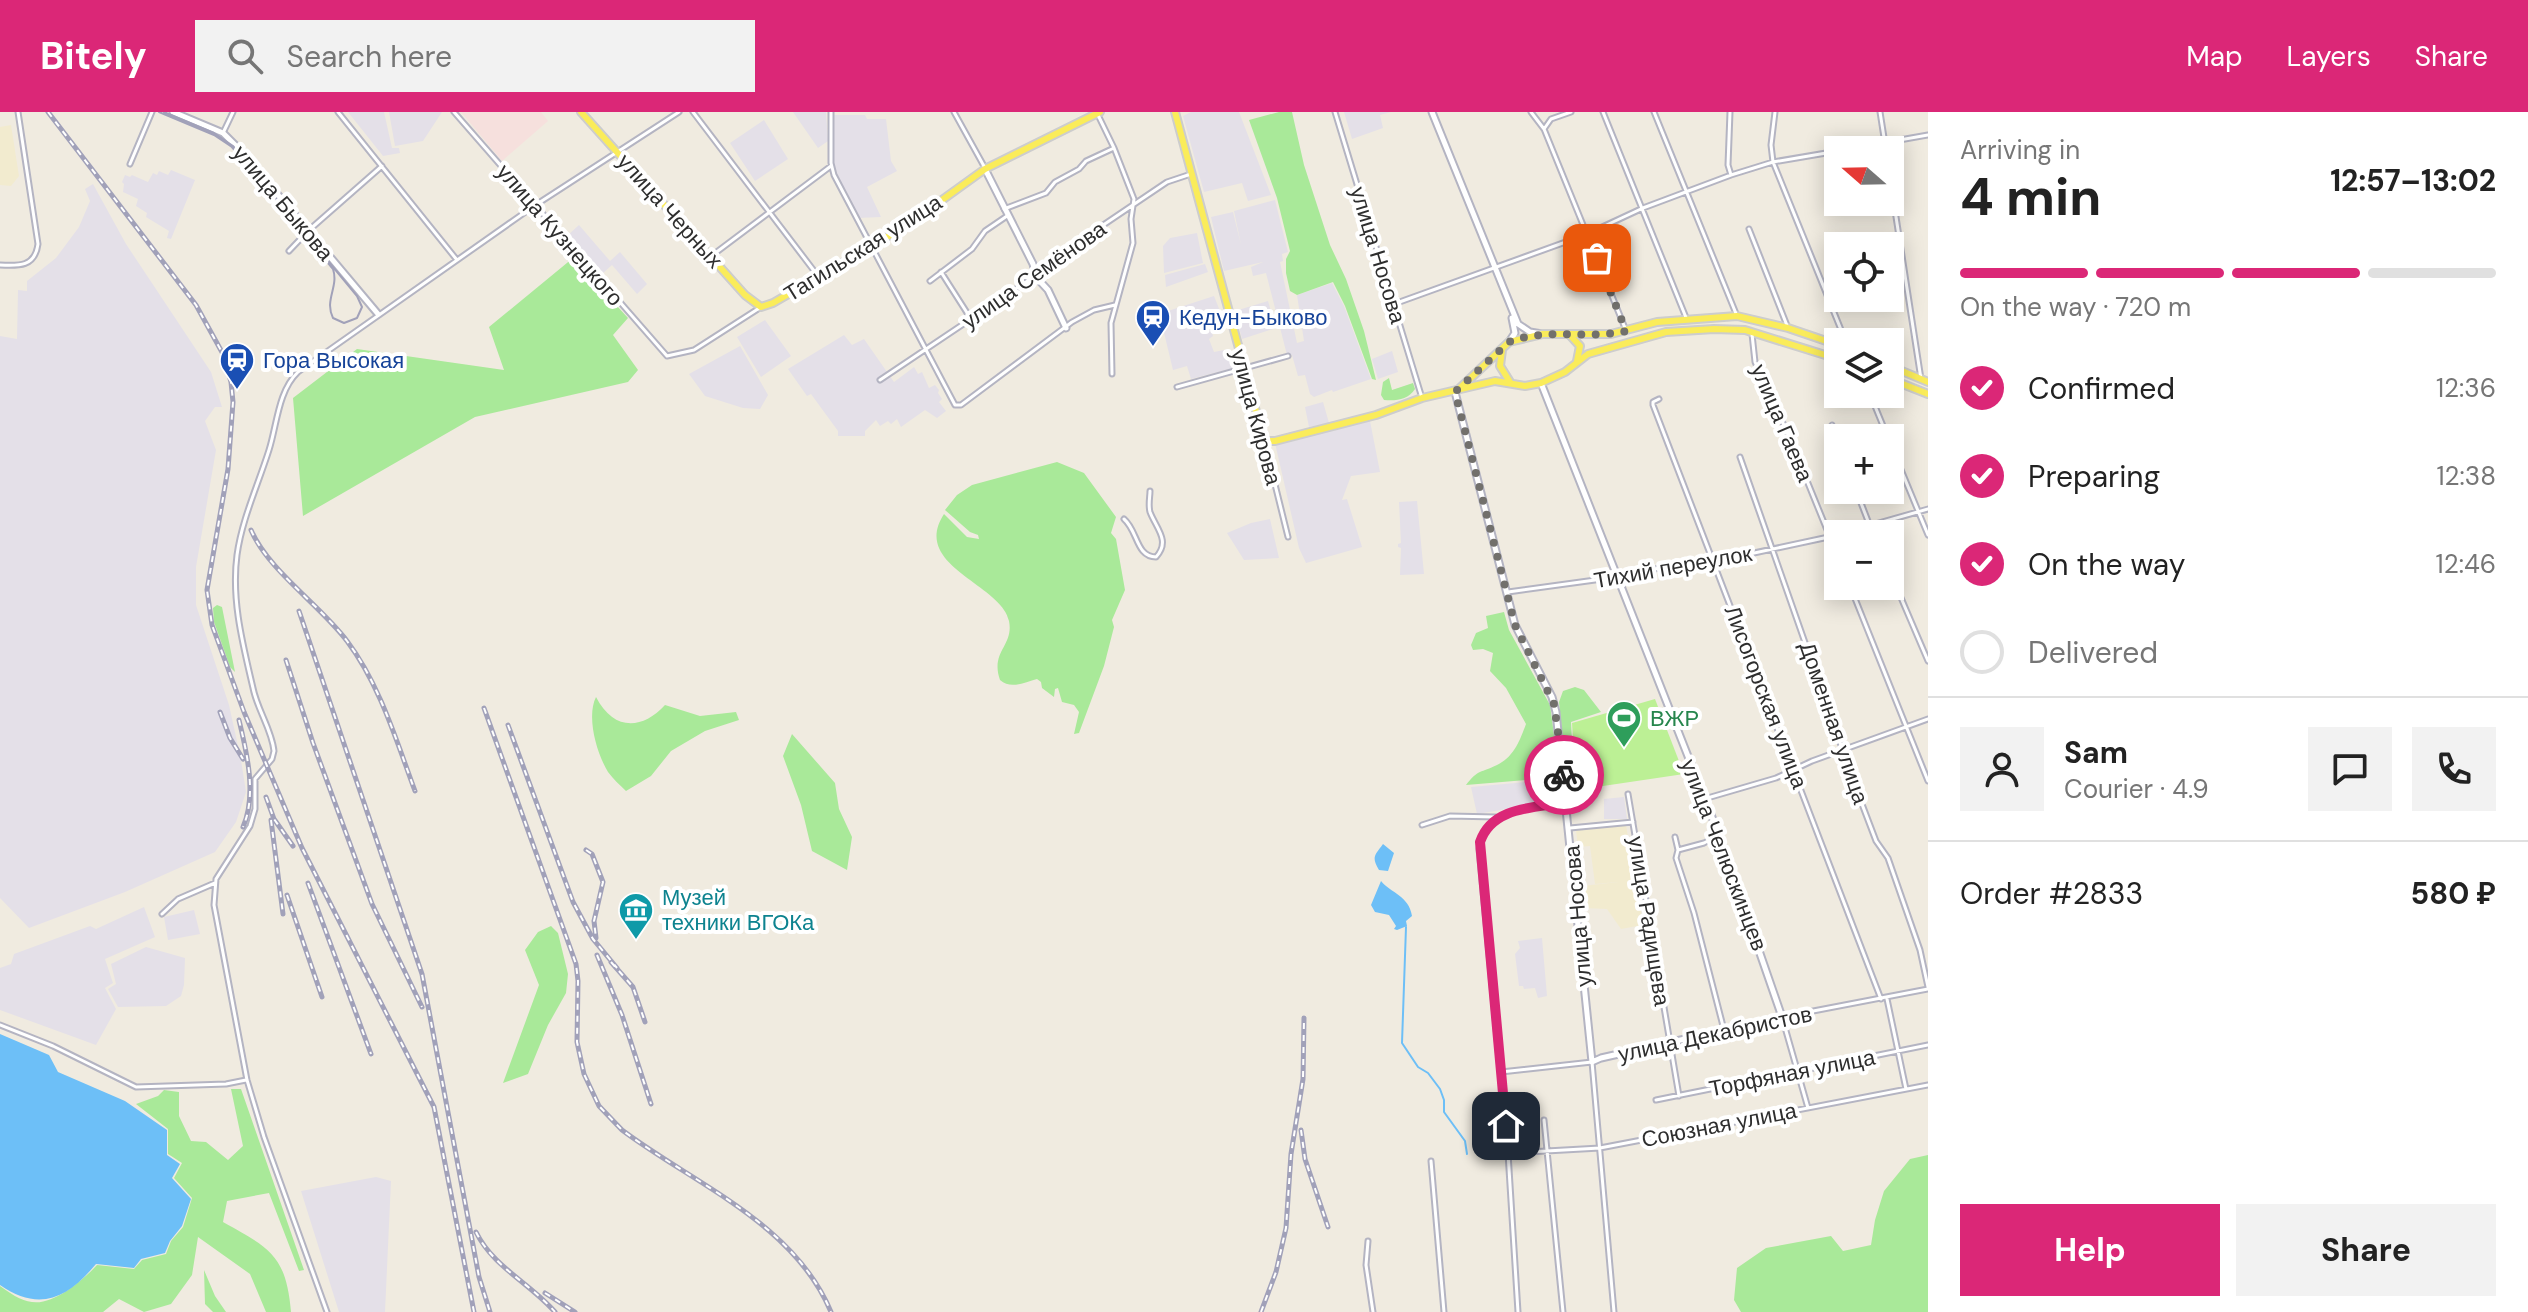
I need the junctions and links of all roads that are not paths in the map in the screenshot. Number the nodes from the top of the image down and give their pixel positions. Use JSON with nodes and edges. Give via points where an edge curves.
{"nodes":[{"id":1,"x":18,"y":112,"type":"edge"},
{"id":2,"x":152,"y":112,"type":"edge"},
{"id":3,"x":173,"y":112,"type":"edge"},
{"id":4,"x":233,"y":112,"type":"edge"},
{"id":5,"x":338,"y":112,"type":"edge"},
{"id":6,"x":454,"y":112,"type":"edge"},
{"id":7,"x":581,"y":112,"type":"edge"},
{"id":8,"x":679,"y":112,"type":"edge"},
{"id":9,"x":693,"y":112,"type":"edge"},
{"id":10,"x":831,"y":112,"type":"edge"},
{"id":11,"x":954,"y":112,"type":"edge"},
{"id":12,"x":1175,"y":112,"type":"edge"},
{"id":13,"x":1335,"y":112,"type":"edge"},
{"id":14,"x":1432,"y":112,"type":"edge"},
{"id":15,"x":1531,"y":112,"type":"edge"},
{"id":16,"x":1571,"y":112,"type":"edge"},
{"id":17,"x":1603,"y":112,"type":"edge"},
{"id":18,"x":1654,"y":112,"type":"edge"},
{"id":19,"x":1730,"y":112,"type":"edge"},
{"id":20,"x":1775,"y":112,"type":"edge"},
{"id":21,"x":1880,"y":112,"type":"edge"},
{"id":22,"x":1099,"y":113,"type":"edge"},
{"id":23,"x":1544,"y":129,"type":"junction"},
{"id":24,"x":223,"y":133,"type":"junction"},
{"id":25,"x":1928,"y":135,"type":"edge"},
{"id":26,"x":1884,"y":136,"type":"edge"},
{"id":27,"x":1904,"y":139,"type":"edge"},
{"id":28,"x":1114,"y":148,"type":"junction"},
{"id":29,"x":618,"y":153,"type":"junction"},
{"id":30,"x":1824,"y":153,"type":"edge"},
{"id":31,"x":1773,"y":162,"type":"junction"},
{"id":32,"x":130,"y":164,"type":"dead end"},
{"id":33,"x":382,"y":166,"type":"junction"},
{"id":34,"x":831,"y":166,"type":"junction"},
{"id":35,"x":985,"y":169,"type":"junction"},
{"id":36,"x":1191,"y":174,"type":"junction"},
{"id":37,"x":1731,"y":175,"type":"junction"},
{"id":38,"x":1687,"y":191,"type":"junction"},
{"id":39,"x":534,"y":206,"type":"junction"},
{"id":40,"x":1133,"y":206,"type":"junction"},
{"id":41,"x":1643,"y":208,"type":"junction"},
{"id":42,"x":1004,"y":209,"type":"junction"},
{"id":43,"x":770,"y":213,"type":"junction"},
{"id":44,"x":1007,"y":216,"type":"junction"},
{"id":45,"x":1897,"y":216,"type":"edge"},
{"id":46,"x":1749,"y":229,"type":"dead end"},
{"id":47,"x":308,"y":231,"type":"junction"},
{"id":48,"x":1588,"y":233,"type":"junction"},
{"id":49,"x":869,"y":246,"type":"junction"},
{"id":50,"x":289,"y":251,"type":"dead end"},
{"id":51,"x":710,"y":257,"type":"junction"},
{"id":52,"x":457,"y":260,"type":"junction"},
{"id":53,"x":0,"y":265,"type":"edge"},
{"id":54,"x":1494,"y":269,"type":"junction"},
{"id":55,"x":941,"y":272,"type":"junction"},
{"id":56,"x":1035,"y":273,"type":"junction"},
{"id":57,"x":818,"y":276,"type":"junction"},
{"id":58,"x":930,"y":281,"type":"dead end"},
{"id":59,"x":1508,"y":301,"type":"junction"},
{"id":60,"x":1394,"y":304,"type":"junction"},
{"id":61,"x":1115,"y":305,"type":"junction"},
{"id":62,"x":761,"y":307,"type":"junction"},
{"id":63,"x":378,"y":314,"type":"junction"},
{"id":64,"x":1737,"y":316,"type":"junction"},
{"id":65,"x":971,"y":319,"type":"junction"},
{"id":66,"x":1687,"y":320,"type":"junction"},
{"id":67,"x":1066,"y":328,"type":"junction"},
{"id":68,"x":1788,"y":328,"type":"junction"},
{"id":69,"x":1840,"y":328,"type":"edge"},
{"id":70,"x":1626,"y":331,"type":"junction"},
{"id":71,"x":1752,"y":332,"type":"junction"},
{"id":72,"x":1543,"y":334,"type":"junction"},
{"id":73,"x":1568,"y":334,"type":"junction"},
{"id":74,"x":1824,"y":340,"type":"edge"},
{"id":75,"x":1506,"y":344,"type":"junction"},
{"id":76,"x":925,"y":352,"type":"junction"},
{"id":77,"x":1824,"y":355,"type":"edge"},
{"id":78,"x":667,"y":356,"type":"joint"},
{"id":79,"x":1288,"y":356,"type":"dead end"},
{"id":80,"x":1575,"y":365,"type":"junction"},
{"id":81,"x":1243,"y":367,"type":"junction"},
{"id":82,"x":1904,"y":372,"type":"edge"},
{"id":83,"x":1112,"y":374,"type":"dead end"},
{"id":84,"x":880,"y":380,"type":"dead end"},
{"id":85,"x":1925,"y":380,"type":"edge"},
{"id":86,"x":1510,"y":382,"type":"junction"},
{"id":87,"x":1541,"y":383,"type":"junction"},
{"id":88,"x":1904,"y":385,"type":"edge"},
{"id":89,"x":1177,"y":387,"type":"dead end"},
{"id":90,"x":1457,"y":391,"type":"junction"},
{"id":91,"x":1928,"y":394,"type":"edge"},
{"id":92,"x":1422,"y":398,"type":"junction"},
{"id":93,"x":1659,"y":399,"type":"dead end"},
{"id":94,"x":1264,"y":441,"type":"junction"},
{"id":95,"x":1740,"y":457,"type":"dead end"},
{"id":96,"x":1904,"y":477,"type":"edge"},
{"id":97,"x":1150,"y":491,"type":"dead end"},
{"id":98,"x":1928,"y":509,"type":"edge"},
{"id":99,"x":1918,"y":512,"type":"junction"},
{"id":100,"x":1124,"y":519,"type":"dead end"},
{"id":101,"x":1891,"y":520,"type":"edge"},
{"id":102,"x":1824,"y":522,"type":"edge"},
{"id":103,"x":1928,"y":535,"type":"edge"},
{"id":104,"x":1288,"y":537,"type":"dead end"},
{"id":105,"x":1824,"y":538,"type":"edge"},
{"id":106,"x":1772,"y":550,"type":"junction"},
{"id":107,"x":1714,"y":558,"type":"junction"},
{"id":108,"x":1617,"y":577,"type":"junction"},
{"id":109,"x":1506,"y":593,"type":"junction"},
{"id":110,"x":1856,"y":600,"type":"edge"},
{"id":111,"x":1902,"y":600,"type":"edge"},
{"id":112,"x":1928,"y":661,"type":"edge"},
{"id":113,"x":1928,"y":719,"type":"edge"},
{"id":114,"x":1906,"y":726,"type":"junction"},
{"id":115,"x":1844,"y":749,"type":"junction"},
{"id":116,"x":1794,"y":770,"type":"junction"},
{"id":117,"x":1928,"y":781,"type":"edge"},
{"id":118,"x":1628,"y":794,"type":"dead end"},
{"id":119,"x":1704,"y":799,"type":"junction"},
{"id":120,"x":1567,"y":802,"type":"junction"},
{"id":121,"x":1498,"y":817,"type":"junction"},
{"id":122,"x":1633,"y":822,"type":"junction"},
{"id":123,"x":1422,"y":825,"type":"dead end"},
{"id":124,"x":1570,"y":828,"type":"junction"},
{"id":125,"x":1719,"y":835,"type":"junction"},
{"id":126,"x":1675,"y":837,"type":"dead end"},
{"id":127,"x":1678,"y":850,"type":"junction"},
{"id":128,"x":215,"y":883,"type":"junction"},
{"id":129,"x":162,"y":914,"type":"dead end"},
{"id":130,"x":1928,"y":988,"type":"edge"},
{"id":131,"x":1884,"y":998,"type":"junction"},
{"id":132,"x":1782,"y":1017,"type":"junction"},
{"id":133,"x":0,"y":1025,"type":"edge"},
{"id":134,"x":1724,"y":1032,"type":"junction"},
{"id":135,"x":1670,"y":1043,"type":"junction"},
{"id":136,"x":1928,"y":1045,"type":"edge"},
{"id":137,"x":1897,"y":1052,"type":"junction"},
{"id":138,"x":1592,"y":1062,"type":"junction"},
{"id":139,"x":1501,"y":1072,"type":"junction"},
{"id":140,"x":1798,"y":1072,"type":"junction"},
{"id":141,"x":247,"y":1080,"type":"junction"},
{"id":142,"x":1928,"y":1085,"type":"edge"},
{"id":143,"x":1906,"y":1089,"type":"junction"},
{"id":144,"x":1679,"y":1096,"type":"junction"},
{"id":145,"x":1656,"y":1100,"type":"dead end"},
{"id":146,"x":1808,"y":1108,"type":"junction"},
{"id":147,"x":1544,"y":1120,"type":"dead end"},
{"id":148,"x":1600,"y":1148,"type":"junction"},
{"id":149,"x":1548,"y":1151,"type":"junction"},
{"id":150,"x":1508,"y":1153,"type":"junction"},
{"id":151,"x":1431,"y":1161,"type":"dead end"},
{"id":152,"x":1368,"y":1241,"type":"dead end"},
{"id":153,"x":327,"y":1312,"type":"edge"},
{"id":154,"x":1373,"y":1312,"type":"edge"},
{"id":155,"x":1444,"y":1312,"type":"edge"},
{"id":156,"x":1518,"y":1312,"type":"edge"},
{"id":157,"x":1563,"y":1312,"type":"edge"},
{"id":158,"x":1614,"y":1312,"type":"edge"}],
"edges":[{"from":1,"to":53,"type":"street","via":[[37,255],[20,266]]},
{"from":2,"to":32,"type":"street"},
{"from":3,"to":24,"type":"street","name":"улица Быкова"},
{"from":4,"to":24,"type":"street"},
{"from":5,"to":33,"type":"street"},
{"from":6,"to":39,"type":"street","name":"улица Кузнецкого"},
{"from":7,"to":29,"type":"main road","name":"улица Черных"},
{"from":8,"to":29,"type":"street"},
{"from":9,"to":43,"type":"street"},
{"from":10,"to":34,"type":"street"},
{"from":11,"to":35,"type":"street"},
{"from":12,"to":36,"type":"main road","name":"улица Кирова"},
{"from":13,"to":60,"type":"street","name":"улица Носова"},
{"from":14,"to":54,"type":"street"},
{"from":15,"to":23,"type":"street"},
{"from":16,"to":23,"type":"street","via":[[1551,119]]},
{"from":17,"to":41,"type":"street"},
{"from":18,"to":38,"type":"street"},
{"from":19,"to":37,"type":"street"},
{"from":20,"to":31,"type":"street"},
{"from":21,"to":26,"type":"street"},
{"from":22,"to":28,"type":"street"},
{"from":22,"to":35,"type":"main road","name":"Тагильская улица"},
{"from":23,"to":48,"type":"street"},
{"from":24,"to":47,"type":"street","name":"улица Быкова"},
{"from":25,"to":27,"type":"street"},
{"from":28,"to":40,"type":"street"},
{"from":28,"to":42,"type":"street","via":[[1086,161],[1046,193]]},
{"from":29,"to":39,"type":"street"},
{"from":29,"to":51,"type":"main road","name":"улица Черных"},
{"from":30,"to":31,"type":"street"},
{"from":31,"to":37,"type":"street"},
{"from":31,"to":69,"type":"street"},
{"from":33,"to":47,"type":"street"},
{"from":33,"to":52,"type":"street"},
{"from":34,"to":43,"type":"street"},
{"from":34,"to":49,"type":"street"},
{"from":35,"to":42,"type":"street"},
{"from":35,"to":49,"type":"main road","name":"Тагильская улица","via":[[923,215]]},
{"from":36,"to":40,"type":"street","name":"улица Семёнова","via":[[1167,182]]},
{"from":36,"to":81,"type":"main road","name":"улица Кирова"},
{"from":37,"to":38,"type":"street"},
{"from":38,"to":41,"type":"street"},
{"from":38,"to":64,"type":"street"},
{"from":39,"to":52,"type":"street"},
{"from":39,"to":78,"type":"street","name":"улица Кузнецкого"},
{"from":40,"to":56,"type":"street","name":"улица Семёнова"},
{"from":40,"to":61,"type":"street","via":[[1133,243]]},
{"from":41,"to":48,"type":"street"},
{"from":41,"to":66,"type":"street"},
{"from":42,"to":44,"type":"street"},
{"from":43,"to":51,"type":"street"},
{"from":43,"to":57,"type":"street"},
{"from":44,"to":55,"type":"street"},
{"from":44,"to":56,"type":"street"},
{"from":45,"to":85,"type":"street"},
{"from":46,"to":68,"type":"street"},
{"from":47,"to":50,"type":"street"},
{"from":47,"to":63,"type":"street","name":"улица Быкова"},
{"from":48,"to":54,"type":"street"},
{"from":48,"to":70,"type":"street"},
{"from":49,"to":57,"type":"main road","name":"Тагильская улица"},
{"from":49,"to":76,"type":"street"},
{"from":51,"to":62,"type":"main road","name":"улица Черных"},
{"from":52,"to":63,"type":"street"},
{"from":54,"to":59,"type":"street"},
{"from":54,"to":60,"type":"street"},
{"from":55,"to":58,"type":"street"},
{"from":55,"to":65,"type":"street"},
{"from":56,"to":65,"type":"street","name":"улица Семёнова"},
{"from":56,"to":67,"type":"street"},
{"from":57,"to":62,"type":"main road","name":"Тагильская улица"},
{"from":59,"to":72,"type":"street","via":[[1522,329]]},
{"from":59,"to":75,"type":"street","via":[[1515,333]]},
{"from":60,"to":92,"type":"street","name":"улица Носова"},
{"from":61,"to":67,"type":"street","via":[[1086,313]]},
{"from":61,"to":83,"type":"street"},
{"from":62,"to":78,"type":"street","name":"Тагильская улица","via":[[694,350]]},
{"from":63,"to":128,"type":"street","via":[[289,380],[243,526],[235,576],[240,631],[274,751],[255,779],[250,826]]},
{"from":64,"to":66,"type":"main road"},
{"from":64,"to":68,"type":"main road"},
{"from":65,"to":76,"type":"street","name":"улица Семёнова"},
{"from":66,"to":70,"type":"main road"},
{"from":67,"to":76,"type":"street","via":[[959,406]]},
{"from":68,"to":74,"type":"main road"},
{"from":70,"to":73,"type":"main road"},
{"from":71,"to":77,"type":"main road"},
{"from":71,"to":80,"type":"main road","via":[[1658,334],[1588,354]]},
{"from":71,"to":102,"type":"street","name":"улица Гаева","via":[[1755,362]]},
{"from":72,"to":73,"type":"main road"},
{"from":72,"to":75,"type":"main road"},
{"from":73,"to":80,"type":"main road","via":[[1581,351]]},
{"from":75,"to":86,"type":"main road","via":[[1500,366]]},
{"from":75,"to":90,"type":"main road"},
{"from":76,"to":84,"type":"street","name":"улица Семёнова"},
{"from":79,"to":81,"type":"street"},
{"from":80,"to":87,"type":"main road"},
{"from":81,"to":89,"type":"street"},
{"from":81,"to":94,"type":"main road","name":"улица Кирова"},
{"from":82,"to":85,"type":"main road"},
{"from":86,"to":87,"type":"main road"},
{"from":86,"to":90,"type":"main road"},
{"from":87,"to":108,"type":"street","name":"улица Челюскинцев"},
{"from":88,"to":91,"type":"main road"},
{"from":90,"to":92,"type":"main road"},
{"from":90,"to":109,"type":"street","name":"улица Носова"},
{"from":92,"to":94,"type":"main road","via":[[1341,425]]},
{"from":93,"to":107,"type":"street","name":"Лисогорская улица","via":[[1652,404]]},
{"from":94,"to":104,"type":"street","name":"улица Кирова"},
{"from":95,"to":106,"type":"street","name":"Доменная улица"},
{"from":96,"to":99,"type":"street"},
{"from":97,"to":100,"type":"street","via":[[1150,509],[1163,540],[1161,552],[1153,557],[1144,554]]},
{"from":98,"to":99,"type":"street","name":"Тихий переулок"},
{"from":99,"to":101,"type":"street","name":"Тихий переулок"},
{"from":99,"to":103,"type":"street"},
{"from":105,"to":106,"type":"street","name":"Тихий переулок"},
{"from":106,"to":107,"type":"street","name":"Тихий переулок"},
{"from":106,"to":115,"type":"street","name":"Доменная улица"},
{"from":107,"to":108,"type":"street","name":"Тихий переулок"},
{"from":107,"to":116,"type":"street","name":"Лисогорская улица"},
{"from":108,"to":109,"type":"street","name":"Тихий переулок"},
{"from":108,"to":119,"type":"street","name":"улица Челюскинцев"},
{"from":109,"to":120,"type":"street","name":"улица Носова","via":[[1520,637],[1554,704]]},
{"from":110,"to":114,"type":"street"},
{"from":111,"to":112,"type":"street"},
{"from":113,"to":114,"type":"street"},
{"from":114,"to":115,"type":"street"},
{"from":114,"to":117,"type":"street"},
{"from":115,"to":116,"type":"street"},
{"from":115,"to":130,"type":"street","name":"Доменная улица","via":[[1876,841],[1888,858]]},
{"from":116,"to":119,"type":"street"},
{"from":116,"to":131,"type":"street","name":"Лисогорская улица"},
{"from":118,"to":122,"type":"street","name":"улица Радищева"},
{"from":119,"to":125,"type":"street","name":"улица Челюскинцев"},
{"from":120,"to":121,"type":"street"},
{"from":120,"to":124,"type":"street","name":"улица Носова"},
{"from":121,"to":123,"type":"street","via":[[1450,816]]},
{"from":121,"to":139,"type":"street","via":[[1486,828],[1479,849]]},
{"from":122,"to":124,"type":"street"},
{"from":122,"to":135,"type":"street","name":"улица Радищева"},
{"from":124,"to":138,"type":"street","name":"улица Носова"},
{"from":125,"to":127,"type":"street"},
{"from":125,"to":132,"type":"street","name":"улица Челюскинцев"},
{"from":126,"to":127,"type":"street"},
{"from":127,"to":134,"type":"street"},
{"from":128,"to":129,"type":"street","via":[[178,899]]},
{"from":128,"to":141,"type":"street","via":[[217,927]]},
{"from":130,"to":131,"type":"street","name":"улица Декабристов"},
{"from":131,"to":132,"type":"street","name":"улица Декабристов"},
{"from":131,"to":137,"type":"street","name":"Лисогорская улица"},
{"from":132,"to":134,"type":"street","name":"улица Декабристов"},
{"from":132,"to":140,"type":"street","name":"улица Челюскинцев"},
{"from":133,"to":141,"type":"street","via":[[136,1087]]},
{"from":134,"to":135,"type":"street","name":"улица Декабристов"},
{"from":135,"to":138,"type":"street","name":"улица Декабристов"},
{"from":135,"to":144,"type":"street","name":"улица Радищева"},
{"from":136,"to":137,"type":"street","name":"Торфяная улица"},
{"from":137,"to":140,"type":"street","name":"Торфяная улица"},
{"from":137,"to":143,"type":"street","name":"Лисогорская улица"},
{"from":138,"to":139,"type":"street","name":"улица Декабристов"},
{"from":138,"to":148,"type":"street","name":"улица Носова"},
{"from":139,"to":150,"type":"street"},
{"from":140,"to":144,"type":"street","name":"Торфяная улица"},
{"from":140,"to":146,"type":"street","name":"улица Челюскинцев"},
{"from":141,"to":153,"type":"street"},
{"from":142,"to":143,"type":"street","name":"Союзная улица"},
{"from":143,"to":146,"type":"street","name":"Союзная улица"},
{"from":144,"to":145,"type":"street","name":"Торфяная улица"},
{"from":146,"to":148,"type":"street","name":"Союзная улица"},
{"from":147,"to":149,"type":"street"},
{"from":148,"to":149,"type":"street","name":"Союзная улица"},
{"from":148,"to":158,"type":"street","name":"улица Носова"},
{"from":149,"to":150,"type":"street","name":"Союзная улица"},
{"from":149,"to":157,"type":"street"},
{"from":150,"to":156,"type":"street"},
{"from":151,"to":155,"type":"street"},
{"from":152,"to":154,"type":"street"}]}
